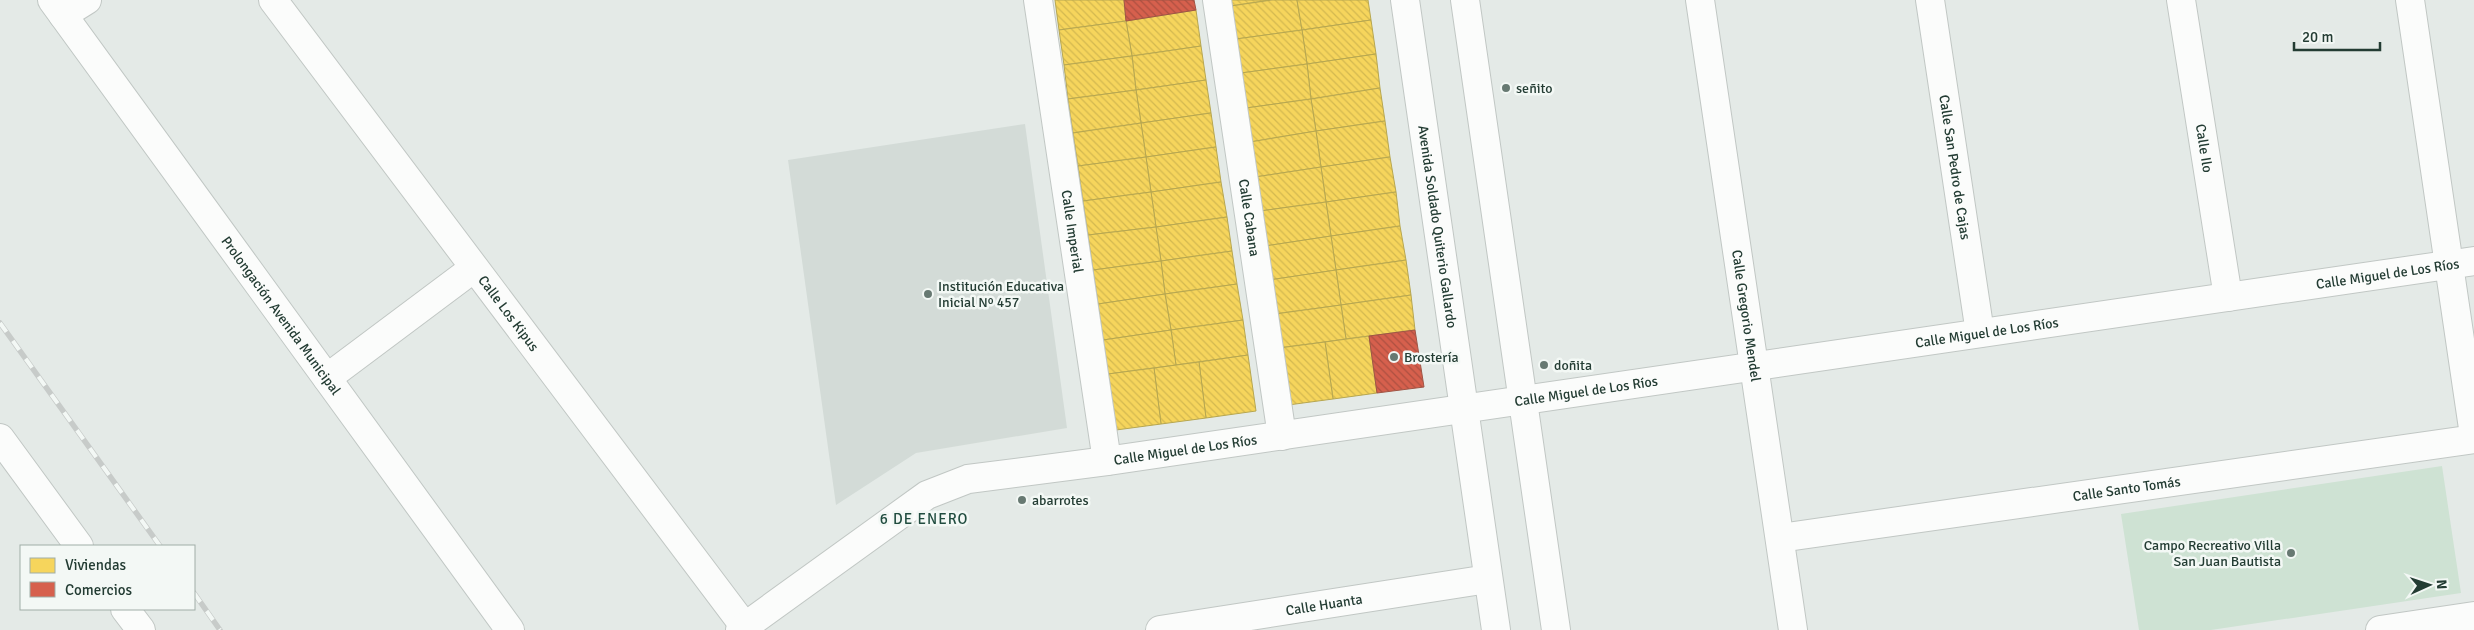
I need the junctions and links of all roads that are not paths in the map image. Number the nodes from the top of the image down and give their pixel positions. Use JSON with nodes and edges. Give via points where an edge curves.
{"nodes":[{"id":1,"x":87,"y":0,"type":"edge"},
{"id":2,"x":273,"y":0,"type":"edge"},
{"id":3,"x":1038,"y":0,"type":"edge"},
{"id":4,"x":1217,"y":0,"type":"edge"},
{"id":5,"x":1405,"y":0,"type":"edge"},
{"id":6,"x":1465,"y":0,"type":"edge"},
{"id":7,"x":1700,"y":0,"type":"edge"},
{"id":8,"x":1930,"y":0,"type":"edge"},
{"id":9,"x":2181,"y":0,"type":"edge"},
{"id":10,"x":2410,"y":0,"type":"edge"},
{"id":11,"x":58,"y":7,"type":"edge"},
{"id":12,"x":2462,"y":263,"type":"edge"},
{"id":13,"x":474,"y":268,"type":"junction"},
{"id":14,"x":2228,"y":297,"type":"junction"},
{"id":15,"x":1980,"y":333,"type":"junction"},
{"id":16,"x":1754,"y":366,"type":"junction"},
{"id":17,"x":327,"y":378,"type":"junction"},
{"id":18,"x":1523,"y":400,"type":"junction"},
{"id":19,"x":1463,"y":409,"type":"junction"},
{"id":20,"x":1282,"y":436,"type":"junction"},
{"id":21,"x":2474,"y":437,"type":"edge"},
{"id":22,"x":0,"y":438,"type":"edge"},
{"id":23,"x":1107,"y":461,"type":"junction"},
{"id":24,"x":1780,"y":538,"type":"junction"},
{"id":25,"x":78,"y":545,"type":"edge"},
{"id":26,"x":1488,"y":578,"type":"junction"},
{"id":27,"x":126,"y":610,"type":"edge"},
{"id":28,"x":2474,"y":616,"type":"edge"},
{"id":29,"x":742,"y":628,"type":"edge"},
{"id":30,"x":141,"y":630,"type":"edge"},
{"id":31,"x":510,"y":630,"type":"edge"},
{"id":32,"x":1160,"y":630,"type":"edge"},
{"id":33,"x":1496,"y":630,"type":"edge"},
{"id":34,"x":1556,"y":630,"type":"edge"},
{"id":35,"x":1793,"y":630,"type":"edge"},
{"id":36,"x":2380,"y":630,"type":"edge"}],
"edges":[{"from":1,"to":11,"type":"street"},
{"from":2,"to":13,"type":"street","name":"Calle Los Kipus"},
{"from":3,"to":23,"type":"street","name":"Calle Imperial"},
{"from":4,"to":20,"type":"street","name":"Calle Cabana"},
{"from":5,"to":19,"type":"street","name":"Avenida Soldado Quiterio Gallardo"},
{"from":6,"to":18,"type":"street"},
{"from":7,"to":16,"type":"street","name":"Calle Gregorio Mendel"},
{"from":8,"to":15,"type":"street","name":"Calle San Pedro de Cajas"},
{"from":9,"to":14,"type":"street","name":"Calle Ilo"},
{"from":10,"to":12,"type":"street"},
{"from":11,"to":17,"type":"street","name":"Prolongación Avenida Municipal"},
{"from":12,"to":14,"type":"street","name":"Calle Miguel de Los Ríos"},
{"from":12,"to":21,"type":"street"},
{"from":13,"to":17,"type":"street"},
{"from":13,"to":29,"type":"street","name":"Calle Los Kipus"},
{"from":14,"to":15,"type":"street","name":"Calle Miguel de Los Ríos"},
{"from":15,"to":16,"type":"street","name":"Calle Miguel de Los Ríos"},
{"from":16,"to":18,"type":"street","name":"Calle Miguel de Los Ríos"},
{"from":16,"to":24,"type":"street","name":"Calle Gregorio Mendel"},
{"from":17,"to":31,"type":"street","name":"Prolongación Avenida Municipal"},
{"from":18,"to":19,"type":"street","name":"Calle Miguel de Los Ríos"},
{"from":18,"to":34,"type":"street"},
{"from":19,"to":20,"type":"street","name":"Calle Miguel de Los Ríos"},
{"from":19,"to":26,"type":"street","name":"Avenida Soldado Quiterio Gallardo"},
{"from":20,"to":23,"type":"street","name":"Calle Miguel de Los Ríos"},
{"from":21,"to":24,"type":"street","name":"Calle Santo Tomás"},
{"from":22,"to":25,"type":"street"},
{"from":23,"to":29,"type":"street","name":"Calle Miguel de Los Ríos","via":[[968,479],[928,495]]},
{"from":24,"to":35,"type":"street","name":"Calle Gregorio Mendel"},
{"from":26,"to":32,"type":"street","name":"Calle Huanta"},
{"from":26,"to":33,"type":"street","name":"Avenida Soldado Quiterio Gallardo"},
{"from":27,"to":30,"type":"street"},
{"from":28,"to":36,"type":"street"}]}
